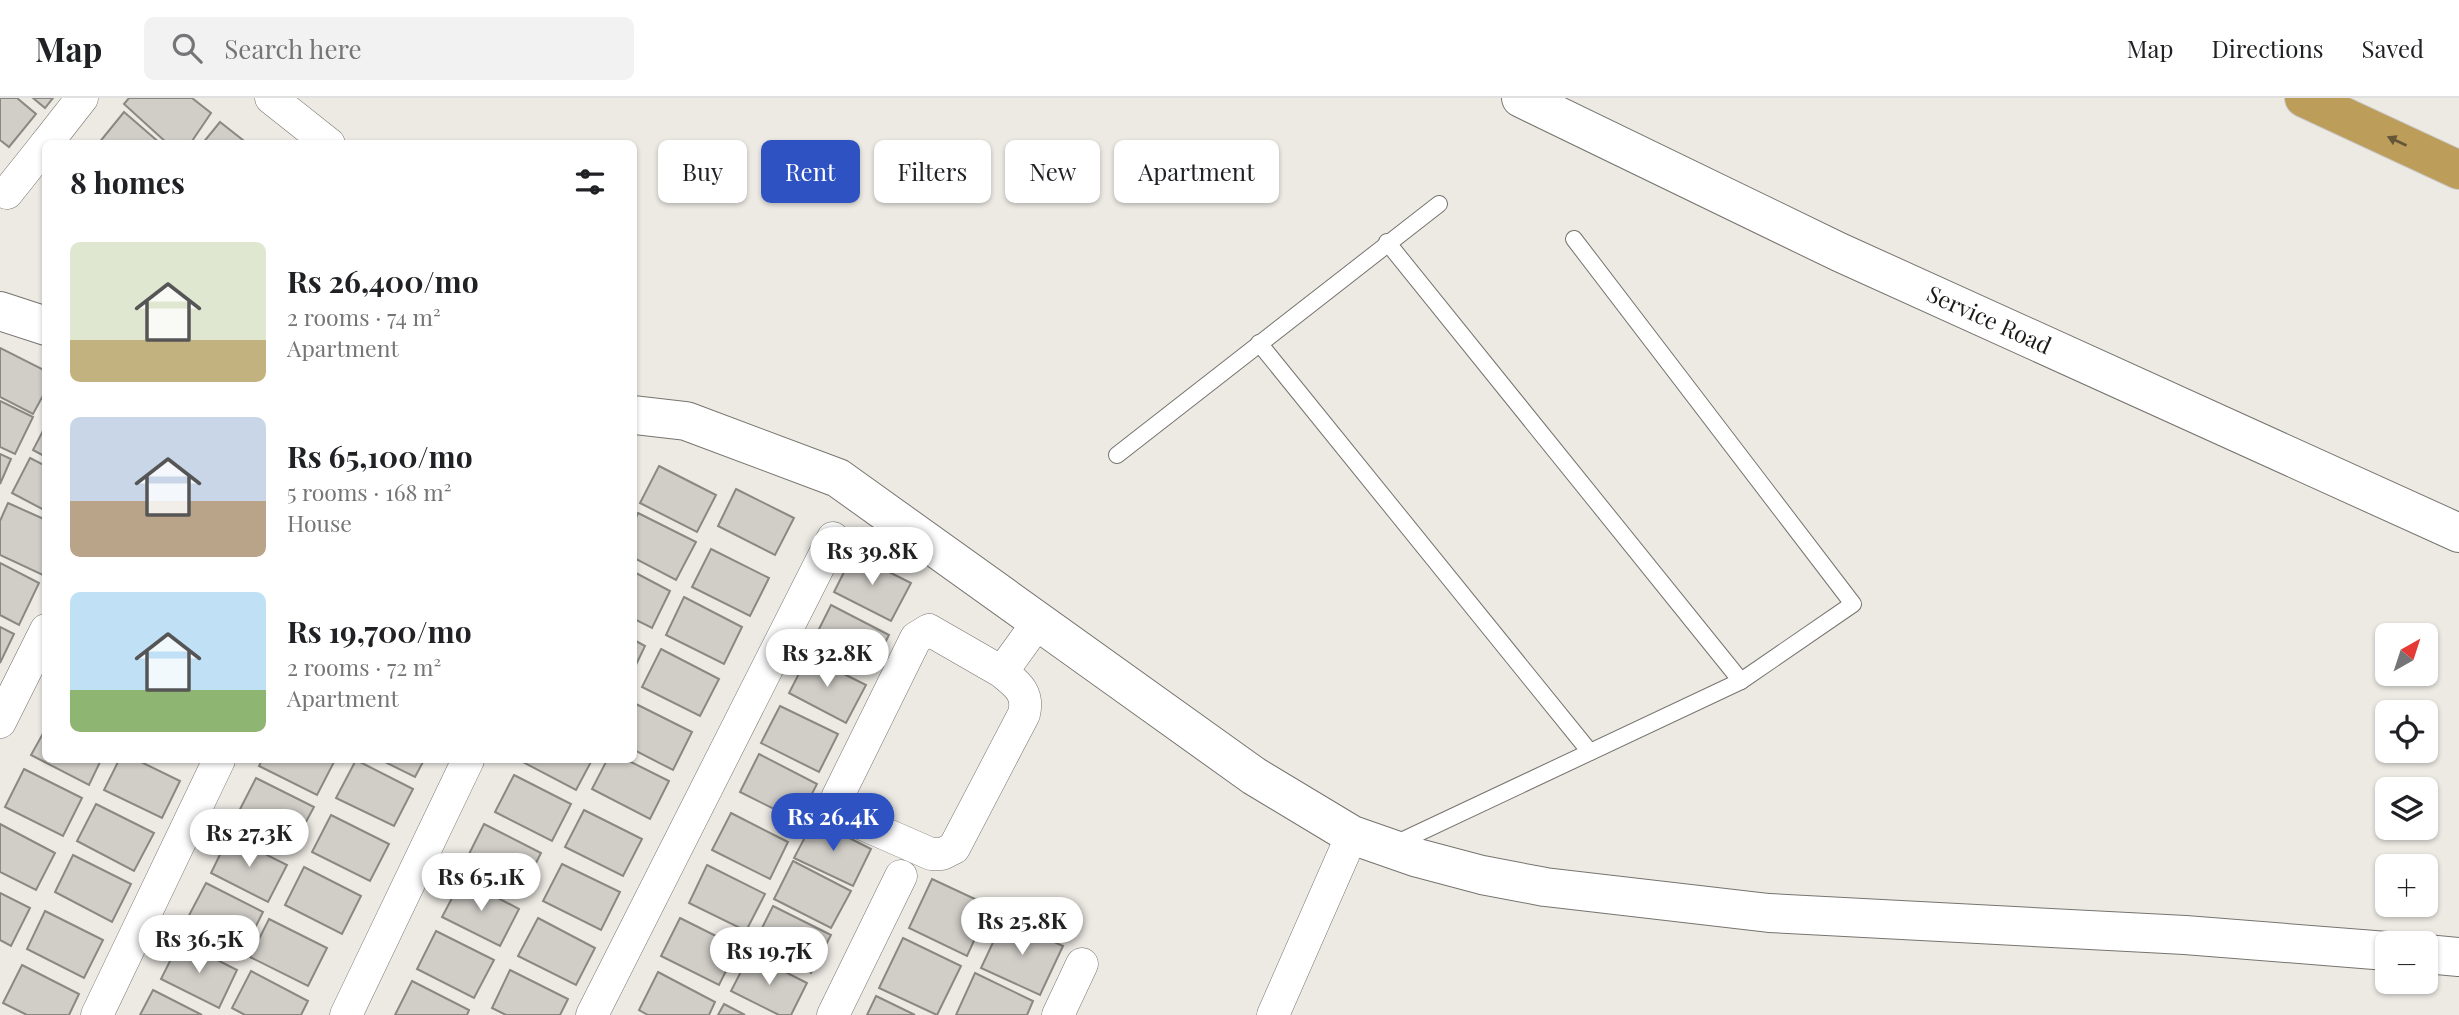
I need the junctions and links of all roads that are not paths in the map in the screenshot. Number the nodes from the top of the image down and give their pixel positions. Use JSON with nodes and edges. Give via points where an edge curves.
{"nodes":[{"id":1,"x":82,"y":98,"type":"edge"},
{"id":2,"x":271,"y":98,"type":"edge"},
{"id":3,"x":1521,"y":98,"type":"edge"},
{"id":4,"x":2304,"y":98,"type":"edge"},
{"id":5,"x":49,"y":140,"type":"edge"},
{"id":6,"x":321,"y":140,"type":"edge"},
{"id":7,"x":42,"y":149,"type":"edge"},
{"id":8,"x":2459,"y":170,"type":"edge"},
{"id":9,"x":7,"y":193,"type":"dead end"},
{"id":10,"x":1439,"y":204,"type":"dead end"},
{"id":11,"x":1574,"y":239,"type":"dead end"},
{"id":12,"x":1387,"y":242,"type":"junction"},
{"id":13,"x":0,"y":311,"type":"edge"},
{"id":14,"x":42,"y":326,"type":"edge"},
{"id":15,"x":1259,"y":342,"type":"junction"},
{"id":16,"x":637,"y":419,"type":"edge"},
{"id":17,"x":1117,"y":455,"type":"dead end"},
{"id":18,"x":2459,"y":533,"type":"edge"},
{"id":19,"x":833,"y":538,"type":"dead end"},
{"id":20,"x":1038,"y":622,"type":"junction"},
{"id":21,"x":42,"y":638,"type":"edge"},
{"id":22,"x":1002,"y":672,"type":"junction"},
{"id":23,"x":1741,"y":681,"type":"junction"},
{"id":24,"x":0,"y":722,"type":"edge"},
{"id":25,"x":1590,"y":752,"type":"junction"},
{"id":26,"x":218,"y":763,"type":"edge"},
{"id":27,"x":467,"y":763,"type":"edge"},
{"id":28,"x":1352,"y":835,"type":"junction"},
{"id":29,"x":1388,"y":847,"type":"junction"},
{"id":30,"x":901,"y":876,"type":"dead end"},
{"id":31,"x":2375,"y":950,"type":"edge"},
{"id":32,"x":2438,"y":955,"type":"edge"},
{"id":33,"x":2459,"y":957,"type":"edge"},
{"id":34,"x":1082,"y":964,"type":"dead end"},
{"id":35,"x":97,"y":1015,"type":"edge"},
{"id":36,"x":346,"y":1015,"type":"edge"},
{"id":37,"x":592,"y":1015,"type":"edge"},
{"id":38,"x":833,"y":1015,"type":"edge"},
{"id":39,"x":1058,"y":1015,"type":"edge"},
{"id":40,"x":1273,"y":1015,"type":"edge"}],
"edges":[{"from":1,"to":5,"type":"street"},
{"from":2,"to":6,"type":"street"},
{"from":3,"to":18,"type":"street","name":"Service Road","via":[[1839,252]]},
{"from":8,"to":4,"type":"highway","one_way":true},
{"from":7,"to":9,"type":"street"},
{"from":10,"to":12,"type":"lane"},
{"from":11,"to":23,"type":"lane","via":[[1853,604]]},
{"from":12,"to":15,"type":"lane"},
{"from":12,"to":23,"type":"lane"},
{"from":13,"to":14,"type":"street"},
{"from":15,"to":17,"type":"lane"},
{"from":15,"to":25,"type":"lane"},
{"from":16,"to":20,"type":"street","via":[[686,421],[838,478]]},
{"from":19,"to":37,"type":"street"},
{"from":20,"to":22,"type":"street"},
{"from":20,"to":28,"type":"street","via":[[1254,776]]},
{"from":21,"to":24,"type":"street"},
{"from":22,"to":22,"type":"street","via":[[1021,688],[1027,702],[1024,714],[954,848],[931,854],[840,810],[837,798],[916,638],[929,630]]},
{"from":23,"to":25,"type":"lane"},
{"from":25,"to":29,"type":"lane"},
{"from":26,"to":35,"type":"street"},
{"from":27,"to":36,"type":"street"},
{"from":28,"to":29,"type":"street"},
{"from":28,"to":40,"type":"street"},
{"from":29,"to":31,"type":"street","via":[[1482,875],[1545,887],[1769,913]]},
{"from":30,"to":38,"type":"street"},
{"from":32,"to":33,"type":"street"},
{"from":34,"to":39,"type":"street"}]}
